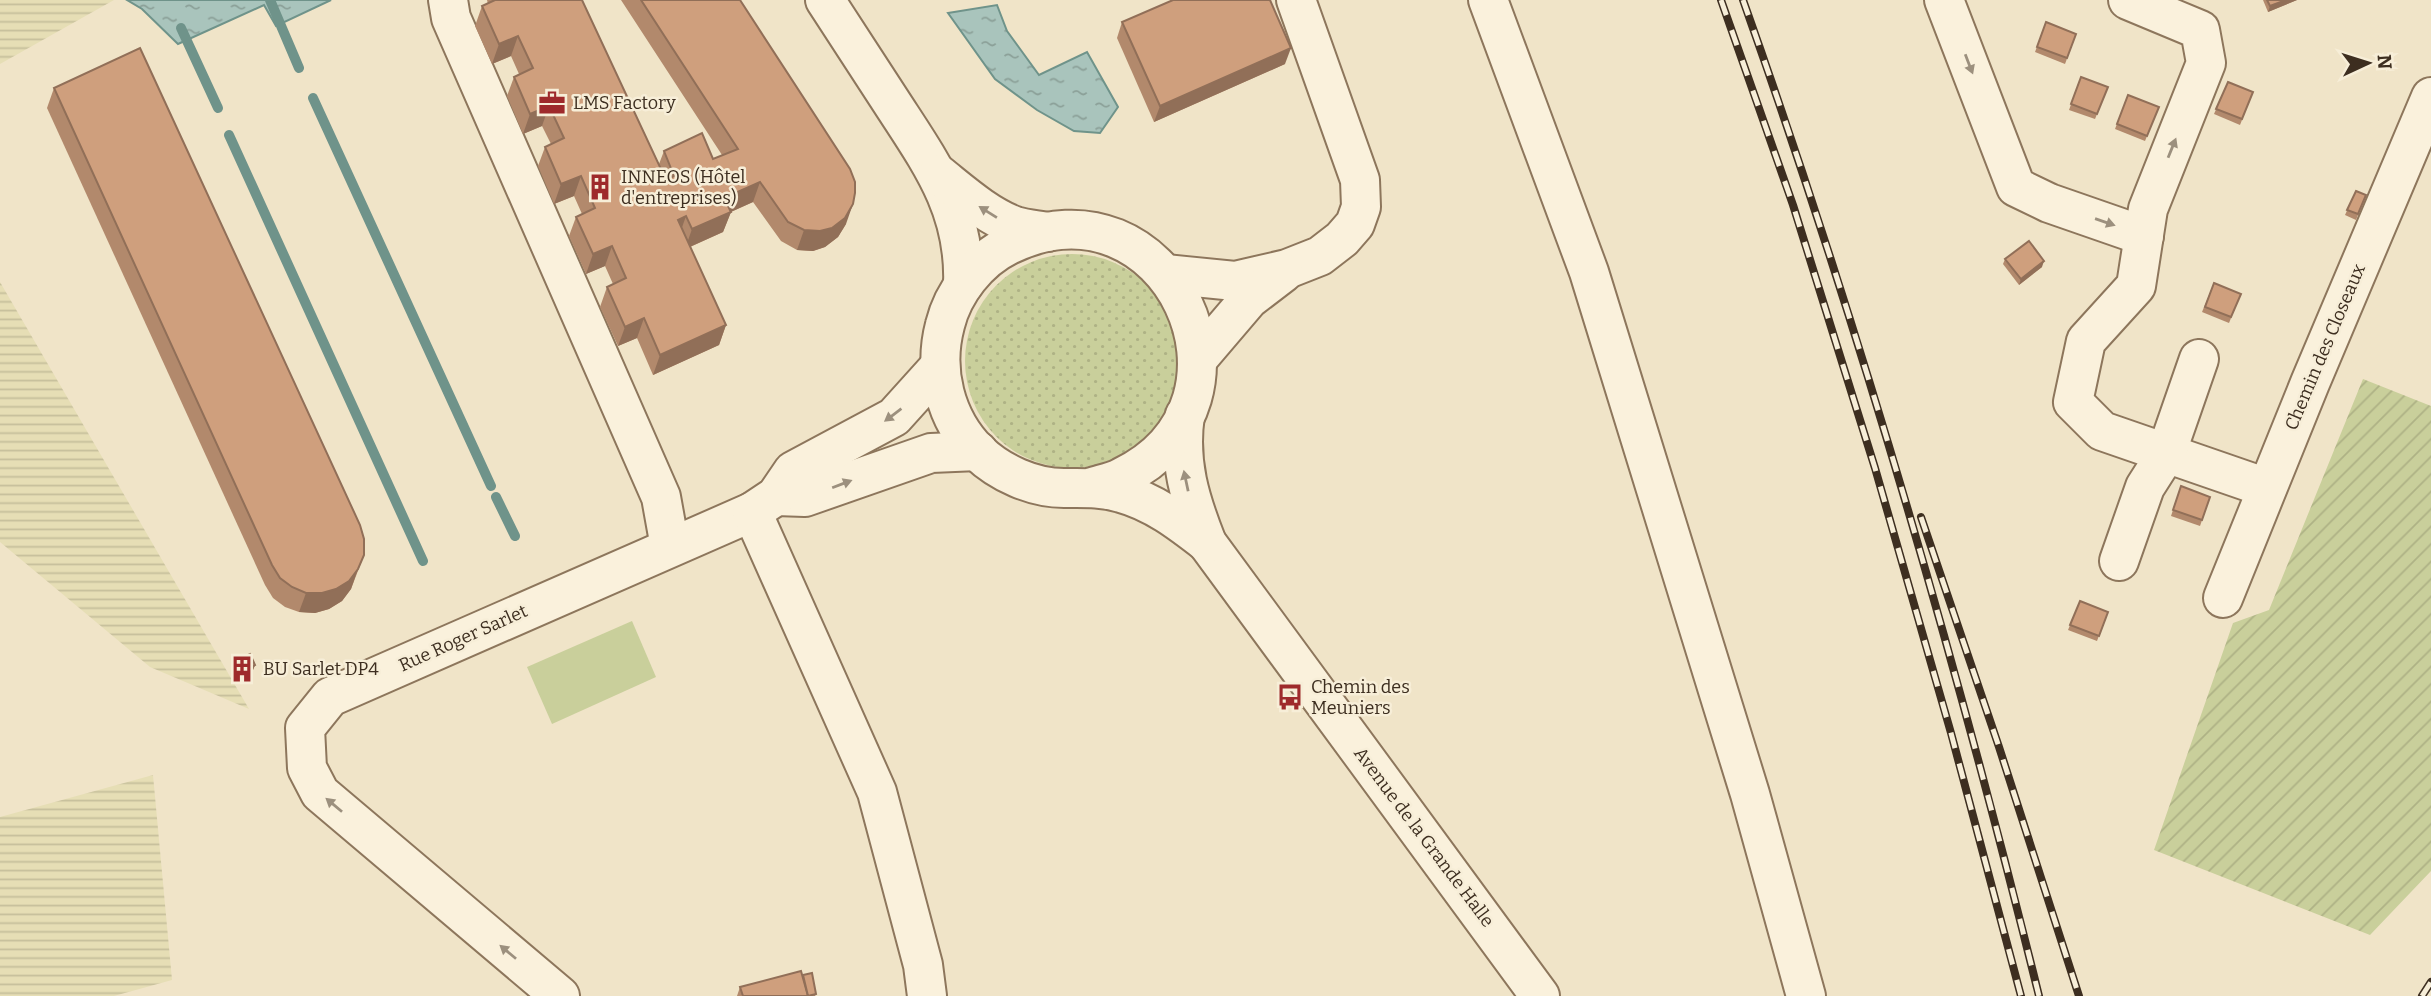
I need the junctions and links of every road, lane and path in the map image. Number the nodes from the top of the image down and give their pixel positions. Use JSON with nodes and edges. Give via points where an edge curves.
{"nodes":[{"id":1,"x":448,"y":0,"type":"edge"},
{"id":2,"x":825,"y":0,"type":"edge"},
{"id":3,"x":1296,"y":0,"type":"edge"},
{"id":4,"x":1488,"y":0,"type":"edge"},
{"id":5,"x":1944,"y":0,"type":"edge"},
{"id":6,"x":2128,"y":0,"type":"edge"},
{"id":7,"x":2431,"y":97,"type":"edge"},
{"id":8,"x":939,"y":174,"type":"junction"},
{"id":9,"x":1048,"y":232,"type":"junction"},
{"id":10,"x":2144,"y":236,"type":"junction"},
{"id":11,"x":1287,"y":269,"type":"junction"},
{"id":12,"x":1165,"y":274,"type":"junction"},
{"id":13,"x":963,"y":285,"type":"junction"},
{"id":14,"x":2199,"y":359,"type":"dead end"},
{"id":15,"x":1197,"y":360,"type":"junction"},
{"id":16,"x":940,"y":366,"type":"junction"},
{"id":17,"x":1185,"y":415,"type":"junction"},
{"id":18,"x":978,"y":452,"type":"junction"},
{"id":19,"x":2166,"y":454,"type":"junction"},
{"id":20,"x":1092,"y":487,"type":"junction"},
{"id":21,"x":2267,"y":488,"type":"junction"},
{"id":22,"x":764,"y":504,"type":"junction"},
{"id":23,"x":1207,"y":543,"type":"junction"},
{"id":24,"x":670,"y":547,"type":"junction"},
{"id":25,"x":2119,"y":561,"type":"dead end"},
{"id":26,"x":2223,"y":598,"type":"dead end"},
{"id":27,"x":560,"y":996,"type":"edge"},
{"id":28,"x":927,"y":996,"type":"edge"},
{"id":29,"x":1540,"y":996,"type":"edge"},
{"id":30,"x":1806,"y":996,"type":"edge"}],
"edges":[{"from":1,"to":24,"type":"street","via":[[451,18],[661,496]]},
{"from":2,"to":8,"type":"street"},
{"from":3,"to":11,"type":"street","via":[[1360,180],[1361,207],[1355,224],[1342,239],[1320,256]]},
{"from":4,"to":30,"type":"street","via":[[1589,272],[1750,794]]},
{"from":5,"to":10,"type":"street","one_way":true,"via":[[2016,187]]},
{"from":10,"to":6,"type":"street","one_way":true,"via":[[2148,209],[2206,63],[2200,30]]},
{"from":7,"to":21,"type":"street","name":"Chemin des Closeaux"},
{"from":9,"to":8,"type":"street","one_way":true,"via":[[998,218]]},
{"from":8,"to":13,"type":"street","via":[[961,242]]},
{"from":9,"to":12,"type":"street","via":[[1080,231],[1111,238],[1149,259]]},
{"from":9,"to":13,"type":"street","via":[[1000,250]]},
{"from":10,"to":19,"type":"street","via":[[2136,286],[2086,341],[2073,402],[2102,431]]},
{"from":11,"to":12,"type":"street","via":[[1235,281]]},
{"from":11,"to":15,"type":"street","via":[[1249,299]]},
{"from":12,"to":15,"type":"street","via":[[1188,310]]},
{"from":13,"to":16,"type":"street","via":[[945,323]]},
{"from":14,"to":19,"type":"street"},
{"from":15,"to":17,"type":"street"},
{"from":16,"to":18,"type":"street","via":[[945,397],[958,426]]},
{"from":16,"to":22,"type":"street","one_way":true,"via":[[894,417],[793,471]]},
{"from":17,"to":20,"type":"street","via":[[1150,459],[1121,477]]},
{"from":23,"to":17,"type":"street","name":"Avenue de la Grande Halle","one_way":true,"via":[[1183,469]]},
{"from":18,"to":20,"type":"street","via":[[1030,483]]},
{"from":22,"to":18,"type":"street","one_way":true,"via":[[805,497],[931,453]]},
{"from":19,"to":21,"type":"street"},
{"from":19,"to":25,"type":"street","via":[[2144,487]]},
{"from":20,"to":23,"type":"street","name":"Avenue de la Grande Halle","via":[[1155,506]]},
{"from":21,"to":26,"type":"street","name":"Chemin des Closeaux"},
{"from":22,"to":24,"type":"street","name":"Rue Roger Sarlet"},
{"from":22,"to":28,"type":"street","via":[[877,792]]},
{"from":23,"to":29,"type":"street","name":"Avenue de la Grande Halle"},
{"from":27,"to":24,"type":"street","name":"Rue Roger Sarlet","one_way":true,"via":[[320,793],[307,768],[305,728],[330,697]]}]}
